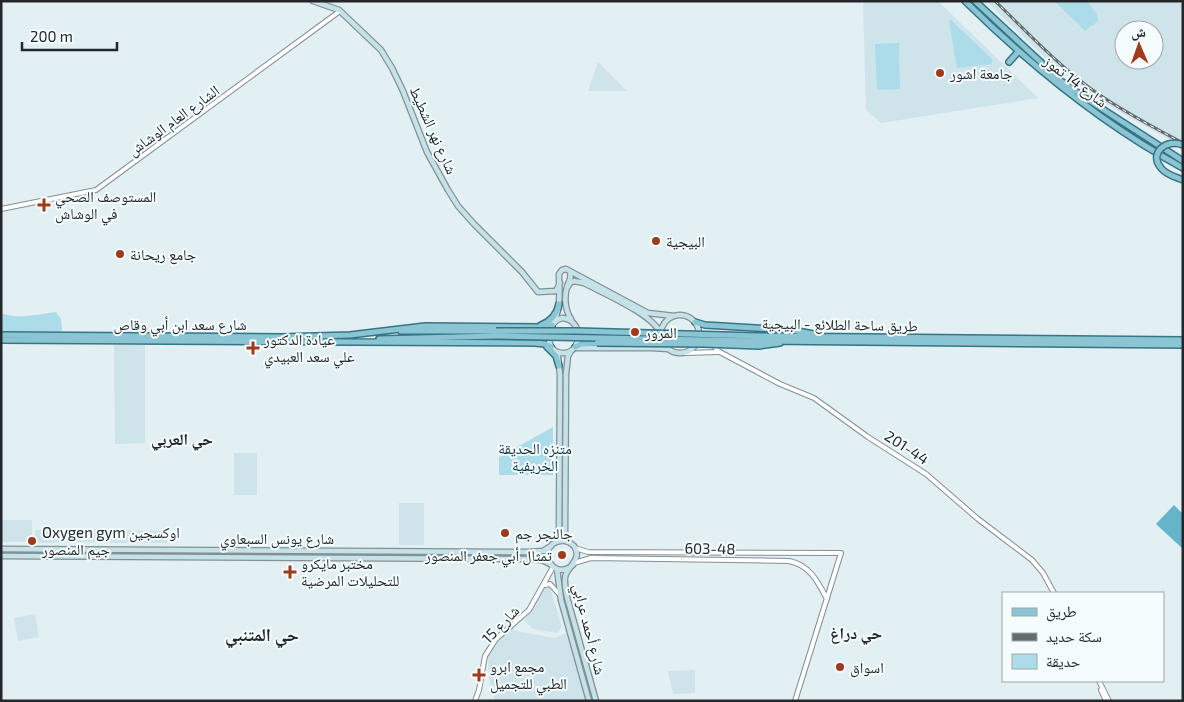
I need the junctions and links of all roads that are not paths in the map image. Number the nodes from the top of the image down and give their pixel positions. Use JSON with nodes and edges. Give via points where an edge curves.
{"nodes":[{"id":1,"x":313,"y":1,"type":"edge"},
{"id":2,"x":966,"y":1,"type":"edge"},
{"id":3,"x":975,"y":1,"type":"edge"},
{"id":4,"x":340,"y":11,"type":"junction"},
{"id":5,"x":1018,"y":52,"type":"junction"},
{"id":6,"x":1009,"y":62,"type":"dead end"},
{"id":7,"x":1183,"y":145,"type":"edge"},
{"id":8,"x":1183,"y":160,"type":"edge"},
{"id":9,"x":1181,"y":168,"type":"edge"},
{"id":10,"x":1183,"y":180,"type":"edge"},
{"id":11,"x":1,"y":209,"type":"edge"},
{"id":12,"x":569,"y":271,"type":"junction"},
{"id":13,"x":560,"y":283,"type":"junction"},
{"id":14,"x":567,"y":288,"type":"junction"},
{"id":15,"x":551,"y":292,"type":"junction"},
{"id":16,"x":560,"y":302,"type":"junction"},
{"id":17,"x":674,"y":316,"type":"junction"},
{"id":18,"x":695,"y":322,"type":"junction"},
{"id":19,"x":574,"y":323,"type":"junction"},
{"id":20,"x":552,"y":325,"type":"junction"},
{"id":21,"x":530,"y":326,"type":"junction"},
{"id":22,"x":388,"y":331,"type":"junction"},
{"id":23,"x":496,"y":333,"type":"junction"},
{"id":24,"x":661,"y":335,"type":"junction"},
{"id":25,"x":700,"y":335,"type":"junction"},
{"id":26,"x":1,"y":336,"type":"edge"},
{"id":27,"x":834,"y":338,"type":"junction"},
{"id":28,"x":1,"y":340,"type":"edge"},
{"id":29,"x":1183,"y":340,"type":"edge"},
{"id":30,"x":759,"y":341,"type":"junction"},
{"id":31,"x":344,"y":342,"type":"junction"},
{"id":32,"x":535,"y":343,"type":"junction"},
{"id":33,"x":1183,"y":345,"type":"edge"},
{"id":34,"x":585,"y":347,"type":"junction"},
{"id":35,"x":553,"y":349,"type":"junction"},
{"id":36,"x":573,"y":349,"type":"junction"},
{"id":37,"x":673,"y":351,"type":"junction"},
{"id":38,"x":685,"y":353,"type":"junction"},
{"id":39,"x":723,"y":354,"type":"junction"},
{"id":40,"x":559,"y":366,"type":"junction"},
{"id":41,"x":566,"y":366,"type":"junction"},
{"id":42,"x":566,"y":541,"type":"junction"},
{"id":43,"x":556,"y":542,"type":"junction"},
{"id":44,"x":551,"y":546,"type":"junction"},
{"id":45,"x":575,"y":548,"type":"junction"},
{"id":46,"x":1,"y":549,"type":"edge"},
{"id":47,"x":201,"y":550,"type":"junction"},
{"id":48,"x":682,"y":552,"type":"junction"},
{"id":49,"x":776,"y":553,"type":"junction"},
{"id":50,"x":1,"y":556,"type":"edge"},
{"id":51,"x":201,"y":557,"type":"junction"},
{"id":52,"x":682,"y":559,"type":"junction"},
{"id":53,"x":776,"y":560,"type":"junction"},
{"id":54,"x":574,"y":564,"type":"junction"},
{"id":55,"x":554,"y":566,"type":"junction"},
{"id":56,"x":543,"y":587,"type":"junction"},
{"id":57,"x":1053,"y":592,"type":"edge"},
{"id":58,"x":560,"y":595,"type":"junction"},
{"id":59,"x":827,"y":599,"type":"junction"},
{"id":60,"x":1098,"y":682,"type":"edge"},
{"id":61,"x":475,"y":701,"type":"edge"},
{"id":62,"x":589,"y":701,"type":"edge"},
{"id":63,"x":596,"y":701,"type":"edge"},
{"id":64,"x":795,"y":701,"type":"edge"},
{"id":65,"x":1107,"y":701,"type":"edge"}],
"edges":[{"from":1,"to":4,"type":"main road","name":"شارع نهر الشطيط"},
{"from":2,"to":5,"type":"main road","name":"شارع 14 تموز"},
{"from":3,"to":8,"type":"main road","name":"شارع 14 تموز","via":[[1061,80]]},
{"from":4,"to":11,"type":"street","name":"الشارع العام الوشاش","via":[[96,190]]},
{"from":4,"to":15,"type":"main road","name":"شارع نهر الشطيط","via":[[376,44],[389,62],[427,152],[458,206],[538,292]]},
{"from":5,"to":6,"type":"main road"},
{"from":5,"to":9,"type":"main road","name":"شارع 14 تموز","via":[[1083,104]]},
{"from":7,"to":10,"type":"main road","bridge":true,"via":[[1167,144],[1158,156],[1160,168]]},
{"from":12,"to":13,"type":"main road","via":[[560,272]]},
{"from":12,"to":14,"type":"main road","via":[[571,276]]},
{"from":12,"to":17,"type":"main road","via":[[648,313]]},
{"from":13,"to":15,"type":"main road","via":[[558,289]]},
{"from":13,"to":16,"type":"main road"},
{"from":14,"to":19,"type":"main road","via":[[567,311]]},
{"from":14,"to":24,"type":"main road","via":[[574,281],[584,283],[648,318]]},
{"from":15,"to":16,"type":"main road","name":"شارع نهر الشطيط","via":[[558,293]]},
{"from":16,"to":20,"type":"main road"},
{"from":16,"to":21,"type":"main road","via":[[549,321]]},
{"from":17,"to":18,"type":"main road"},
{"from":17,"to":24,"type":"main road","via":[[664,323]]},
{"from":18,"to":25,"type":"main road"},
{"from":18,"to":27,"type":"main road","via":[[711,326],[798,331]]},
{"from":19,"to":20,"type":"main road","via":[[562,318]]},
{"from":19,"to":36,"type":"main road","via":[[578,332]]},
{"from":20,"to":21,"type":"main road"},
{"from":20,"to":35,"type":"main road","via":[[549,336]]},
{"from":21,"to":22,"type":"main road","via":[[415,326]]},
{"from":22,"to":23,"type":"main road"},
{"from":22,"to":26,"type":"main road","name":"شارع سعد ابن أبي وقاص","via":[[282,337]]},
{"from":23,"to":30,"type":"main road","name":"طريق ساحة الطلائع - البيجية","bridge":true},
{"from":23,"to":31,"type":"main road"},
{"from":24,"to":37,"type":"main road"},
{"from":25,"to":38,"type":"main road","via":[[695,347]]},
{"from":25,"to":39,"type":"street","name":"201-44","via":[[702,340],[711,342]]},
{"from":27,"to":29,"type":"main road","name":"طريق ساحة الطلائع - البيجية"},
{"from":27,"to":30,"type":"main road","name":"طريق ساحة الطلائع - البيجية"},
{"from":28,"to":31,"type":"main road","name":"شارع سعد ابن أبي وقاص"},
{"from":30,"to":33,"type":"main road","name":"طريق ساحة الطلائع - البيجية"},
{"from":30,"to":36,"type":"main road","bridge":true,"via":[[597,343],[581,344]]},
{"from":31,"to":32,"type":"main road"},
{"from":32,"to":35,"type":"main road"},
{"from":32,"to":40,"type":"main road","via":[[551,350]]},
{"from":34,"to":36,"type":"main road"},
{"from":34,"to":37,"type":"main road"},
{"from":34,"to":41,"type":"main road","via":[[571,354]]},
{"from":35,"to":36,"type":"main road","via":[[561,353]]},
{"from":35,"to":40,"type":"main road"},
{"from":36,"to":41,"type":"main road"},
{"from":37,"to":38,"type":"main road"},
{"from":38,"to":39,"type":"street","name":"201-44","via":[[711,351]]},
{"from":39,"to":57,"type":"street","name":"201-44","via":[[814,398],[926,474],[1032,560]]},
{"from":40,"to":43,"type":"main road","via":[[559,532]]},
{"from":41,"to":42,"type":"main road"},
{"from":42,"to":43,"type":"main road"},
{"from":42,"to":45,"type":"main road"},
{"from":43,"to":44,"type":"main road"},
{"from":44,"to":47,"type":"main road","name":"شارع يونس السبعاوي","via":[[543,551],[528,552]]},
{"from":44,"to":55,"type":"main road","via":[[548,555]]},
{"from":45,"to":48,"type":"street","name":"603-48","via":[[588,552]]},
{"from":45,"to":54,"type":"main road"},
{"from":46,"to":47,"type":"main road","name":"شارع يونس السبعاوي"},
{"from":47,"to":51,"type":"main road"},
{"from":48,"to":49,"type":"street","name":"603-48"},
{"from":48,"to":52,"type":"street"},
{"from":49,"to":53,"type":"street"},
{"from":49,"to":59,"type":"street","name":"603-48","via":[[842,553]]},
{"from":50,"to":51,"type":"main road","name":"شارع يونس السبعاوي"},
{"from":51,"to":55,"type":"main road","name":"شارع يونس السبعاوي","via":[[542,560]]},
{"from":52,"to":53,"type":"street","name":"603-48"},
{"from":52,"to":54,"type":"street","name":"603-48","via":[[591,558]]},
{"from":53,"to":59,"type":"street","name":"603-48","via":[[793,561],[805,567]]},
{"from":54,"to":55,"type":"main road","via":[[566,569]]},
{"from":54,"to":63,"type":"main road","name":"شارع أحمد عرابي","via":[[565,576],[567,597]]},
{"from":55,"to":56,"type":"street","name":"شارع 15"},
{"from":55,"to":58,"type":"main road","name":"شارع أحمد عرابي"},
{"from":56,"to":58,"type":"street","via":[[550,584]]},
{"from":56,"to":61,"type":"street","name":"شارع 15","via":[[529,610],[496,639],[485,656]]},
{"from":58,"to":62,"type":"main road","name":"شارع أحمد عرابي"},
{"from":59,"to":64,"type":"street"},
{"from":60,"to":65,"type":"street"}]}
